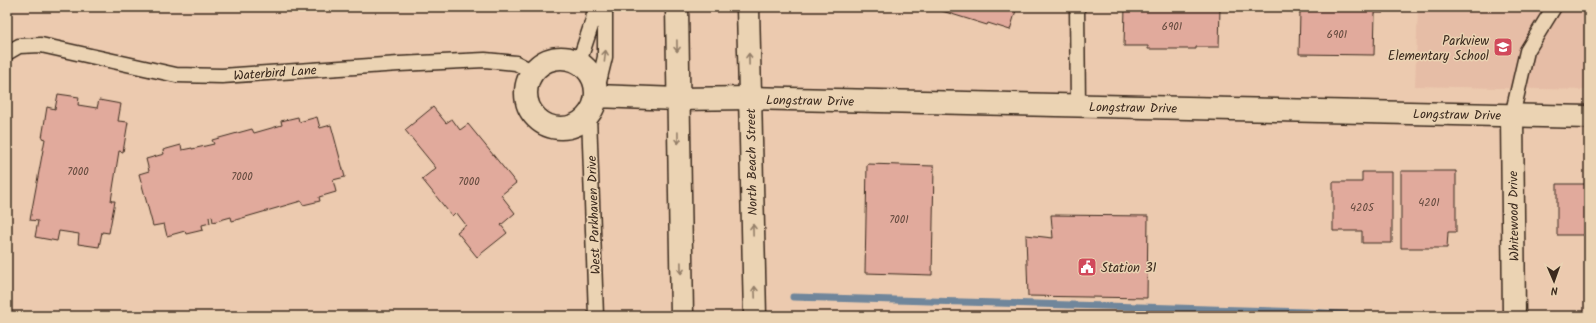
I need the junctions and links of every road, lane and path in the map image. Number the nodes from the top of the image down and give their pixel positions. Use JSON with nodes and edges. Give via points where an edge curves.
{"nodes":[{"id":1,"x":595,"y":7,"type":"edge"},
{"id":2,"x":604,"y":7,"type":"edge"},
{"id":3,"x":677,"y":7,"type":"edge"},
{"id":4,"x":748,"y":7,"type":"edge"},
{"id":5,"x":1078,"y":7,"type":"edge"},
{"id":6,"x":1554,"y":7,"type":"edge"},
{"id":7,"x":13,"y":50,"type":"edge"},
{"id":8,"x":579,"y":62,"type":"junction"},
{"id":9,"x":533,"y":72,"type":"junction"},
{"id":10,"x":750,"y":98,"type":"junction"},
{"id":11,"x":678,"y":99,"type":"junction"},
{"id":12,"x":594,"y":102,"type":"junction"},
{"id":13,"x":1078,"y":106,"type":"junction"},
{"id":14,"x":1512,"y":116,"type":"junction"},
{"id":15,"x":1589,"y":117,"type":"edge"},
{"id":16,"x":596,"y":316,"type":"edge"},
{"id":17,"x":682,"y":316,"type":"edge"},
{"id":18,"x":755,"y":316,"type":"edge"},
{"id":19,"x":1514,"y":316,"type":"edge"}],
"edges":[{"from":1,"to":8,"type":"lane"},
{"from":12,"to":2,"type":"lane","name":"West Parkhaven Drive","one_way":true,"via":[[605,57]]},
{"from":3,"to":11,"type":"street","one_way":true},
{"from":10,"to":4,"type":"street","name":"North Beach Street","one_way":true},
{"from":5,"to":13,"type":"lane"},
{"from":6,"to":14,"type":"lane","via":[[1527,51]]},
{"from":7,"to":9,"type":"lane","name":"Waterbird Lane","via":[[41,45],[176,74],[222,76],[485,60],[516,63]]},
{"from":8,"to":9,"type":"street","via":[[569,59],[549,60],[539,64]]},
{"from":8,"to":12,"type":"street","via":[[586,68],[596,86]]},
{"from":9,"to":12,"type":"street","via":[[526,90],[530,110],[544,124],[563,128],[582,122]]},
{"from":10,"to":11,"type":"street","name":"Longstraw Drive"},
{"from":10,"to":13,"type":"street","name":"Longstraw Drive"},
{"from":18,"to":10,"type":"street","name":"North Beach Street","one_way":true},
{"from":11,"to":12,"type":"street"},
{"from":11,"to":17,"type":"street","one_way":true},
{"from":12,"to":16,"type":"lane","name":"West Parkhaven Drive"},
{"from":13,"to":14,"type":"street","name":"Longstraw Drive"},
{"from":14,"to":15,"type":"street","name":"Longstraw Drive"},
{"from":14,"to":19,"type":"street","name":"Whitewood Drive"}]}
